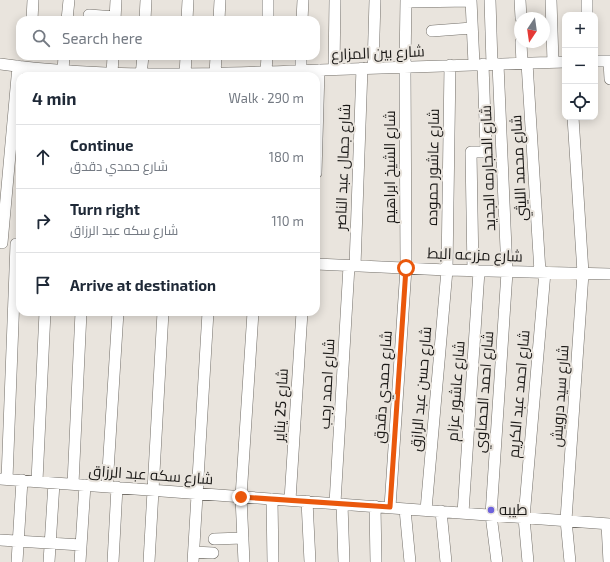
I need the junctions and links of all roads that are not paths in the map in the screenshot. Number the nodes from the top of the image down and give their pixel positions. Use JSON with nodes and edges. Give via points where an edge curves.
{"nodes":[{"id":1,"x":33,"y":0,"type":"edge"},
{"id":2,"x":69,"y":0,"type":"edge"},
{"id":3,"x":116,"y":0,"type":"edge"},
{"id":4,"x":146,"y":0,"type":"edge"},
{"id":5,"x":188,"y":0,"type":"edge"},
{"id":6,"x":220,"y":0,"type":"edge"},
{"id":7,"x":268,"y":0,"type":"edge"},
{"id":8,"x":303,"y":0,"type":"edge"},
{"id":9,"x":336,"y":0,"type":"edge"},
{"id":10,"x":375,"y":0,"type":"edge"},
{"id":11,"x":490,"y":0,"type":"edge"},
{"id":12,"x":520,"y":0,"type":"edge"},
{"id":13,"x":551,"y":0,"type":"edge"},
{"id":14,"x":587,"y":0,"type":"edge"},
{"id":15,"x":406,"y":1,"type":"edge"},
{"id":16,"x":471,"y":1,"type":"edge"},
{"id":17,"x":521,"y":12,"type":"edge"},
{"id":18,"x":587,"y":12,"type":"edge"},
{"id":19,"x":89,"y":15,"type":"dead end"},
{"id":20,"x":32,"y":16,"type":"edge"},
{"id":21,"x":67,"y":16,"type":"edge"},
{"id":22,"x":96,"y":16,"type":"edge"},
{"id":23,"x":115,"y":16,"type":"edge"},
{"id":24,"x":145,"y":16,"type":"edge"},
{"id":25,"x":187,"y":16,"type":"edge"},
{"id":26,"x":218,"y":16,"type":"edge"},
{"id":27,"x":268,"y":16,"type":"edge"},
{"id":28,"x":302,"y":16,"type":"edge"},
{"id":29,"x":472,"y":28,"type":"junction"},
{"id":30,"x":432,"y":31,"type":"dead end"},
{"id":31,"x":522,"y":48,"type":"edge"},
{"id":32,"x":62,"y":60,"type":"edge"},
{"id":33,"x":113,"y":60,"type":"edge"},
{"id":34,"x":142,"y":60,"type":"edge"},
{"id":35,"x":187,"y":60,"type":"edge"},
{"id":36,"x":216,"y":60,"type":"edge"},
{"id":37,"x":267,"y":60,"type":"edge"},
{"id":38,"x":301,"y":60,"type":"edge"},
{"id":39,"x":598,"y":61,"type":"edge"},
{"id":40,"x":609,"y":61,"type":"edge"},
{"id":41,"x":554,"y":62,"type":"junction"},
{"id":42,"x":562,"y":62,"type":"edge"},
{"id":43,"x":25,"y":63,"type":"edge"},
{"id":44,"x":525,"y":63,"type":"junction"},
{"id":45,"x":0,"y":64,"type":"edge"},
{"id":46,"x":487,"y":64,"type":"junction"},
{"id":47,"x":450,"y":65,"type":"junction"},
{"id":48,"x":405,"y":66,"type":"junction"},
{"id":49,"x":367,"y":68,"type":"junction"},
{"id":50,"x":334,"y":69,"type":"junction"},
{"id":51,"x":319,"y":70,"type":"joint"},
{"id":52,"x":301,"y":71,"type":"junction"},
{"id":53,"x":57,"y":72,"type":"edge"},
{"id":54,"x":112,"y":72,"type":"edge"},
{"id":55,"x":141,"y":72,"type":"edge"},
{"id":56,"x":191,"y":72,"type":"edge"},
{"id":57,"x":215,"y":72,"type":"edge"},
{"id":58,"x":266,"y":72,"type":"edge"},
{"id":59,"x":294,"y":72,"type":"edge"},
{"id":60,"x":610,"y":79,"type":"edge"},
{"id":61,"x":573,"y":120,"type":"edge"},
{"id":62,"x":16,"y":130,"type":"edge"},
{"id":63,"x":1,"y":242,"type":"edge"},
{"id":64,"x":16,"y":244,"type":"edge"},
{"id":65,"x":320,"y":264,"type":"edge"},
{"id":66,"x":352,"y":266,"type":"junction"},
{"id":67,"x":406,"y":268,"type":"junction"},
{"id":68,"x":447,"y":270,"type":"junction"},
{"id":69,"x":476,"y":271,"type":"junction"},
{"id":70,"x":507,"y":272,"type":"junction"},
{"id":71,"x":542,"y":272,"type":"junction"},
{"id":72,"x":583,"y":273,"type":"junction"},
{"id":73,"x":610,"y":274,"type":"edge"},
{"id":74,"x":16,"y":278,"type":"edge"},
{"id":75,"x":44,"y":316,"type":"edge"},
{"id":76,"x":81,"y":316,"type":"edge"},
{"id":77,"x":118,"y":316,"type":"edge"},
{"id":78,"x":163,"y":316,"type":"edge"},
{"id":79,"x":208,"y":316,"type":"edge"},
{"id":80,"x":253,"y":316,"type":"edge"},
{"id":81,"x":302,"y":316,"type":"edge"},
{"id":82,"x":4,"y":479,"type":"edge"},
{"id":83,"x":22,"y":480,"type":"junction"},
{"id":84,"x":37,"y":481,"type":"junction"},
{"id":85,"x":54,"y":483,"type":"junction"},
{"id":86,"x":73,"y":484,"type":"junction"},
{"id":87,"x":85,"y":485,"type":"junction"},
{"id":88,"x":112,"y":487,"type":"junction"},
{"id":89,"x":152,"y":490,"type":"junction"},
{"id":90,"x":197,"y":494,"type":"junction"},
{"id":91,"x":241,"y":497,"type":"junction"},
{"id":92,"x":272,"y":499,"type":"junction"},
{"id":93,"x":290,"y":500,"type":"junction"},
{"id":94,"x":307,"y":501,"type":"junction"},
{"id":95,"x":339,"y":504,"type":"junction"},
{"id":96,"x":375,"y":506,"type":"junction"},
{"id":97,"x":390,"y":507,"type":"junction"},
{"id":98,"x":406,"y":509,"type":"junction"},
{"id":99,"x":426,"y":510,"type":"junction"},
{"id":100,"x":441,"y":511,"type":"junction"},
{"id":101,"x":463,"y":513,"type":"junction"},
{"id":102,"x":491,"y":515,"type":"junction"},
{"id":103,"x":524,"y":518,"type":"junction"},
{"id":104,"x":566,"y":520,"type":"junction"},
{"id":105,"x":608,"y":524,"type":"edge"},
{"id":106,"x":214,"y":538,"type":"dead end"},
{"id":107,"x":243,"y":538,"type":"junction"},
{"id":108,"x":0,"y":540,"type":"edge"},
{"id":109,"x":18,"y":541,"type":"junction"},
{"id":110,"x":51,"y":543,"type":"junction"},
{"id":111,"x":81,"y":545,"type":"junction"},
{"id":112,"x":213,"y":553,"type":"dead end"},
{"id":113,"x":193,"y":557,"type":"edge"},
{"id":114,"x":17,"y":562,"type":"edge"},
{"id":115,"x":50,"y":562,"type":"edge"},
{"id":116,"x":80,"y":562,"type":"edge"},
{"id":117,"x":113,"y":562,"type":"edge"},
{"id":118,"x":149,"y":562,"type":"edge"},
{"id":119,"x":244,"y":562,"type":"edge"},
{"id":120,"x":273,"y":562,"type":"edge"},
{"id":121,"x":310,"y":562,"type":"edge"},
{"id":122,"x":344,"y":562,"type":"edge"},
{"id":123,"x":376,"y":562,"type":"edge"},
{"id":124,"x":410,"y":562,"type":"edge"},
{"id":125,"x":446,"y":562,"type":"edge"},
{"id":126,"x":496,"y":562,"type":"edge"},
{"id":127,"x":528,"y":562,"type":"edge"},
{"id":128,"x":570,"y":562,"type":"edge"},
{"id":129,"x":609,"y":562,"type":"edge"}],
"edges":[{"from":1,"to":20,"type":"street"},
{"from":2,"to":21,"type":"street"},
{"from":3,"to":23,"type":"street"},
{"from":4,"to":24,"type":"street"},
{"from":5,"to":25,"type":"street"},
{"from":6,"to":26,"type":"street"},
{"from":7,"to":27,"type":"street"},
{"from":8,"to":28,"type":"street"},
{"from":9,"to":50,"type":"street"},
{"from":10,"to":49,"type":"street","name":"شارع جمال عبد الناصر"},
{"from":11,"to":46,"type":"street"},
{"from":12,"to":17,"type":"street"},
{"from":13,"to":41,"type":"street"},
{"from":14,"to":18,"type":"street"},
{"from":15,"to":16,"type":"street"},
{"from":15,"to":48,"type":"street","name":"شارع الشيخ ابراهيم"},
{"from":16,"to":29,"type":"street"},
{"from":19,"to":22,"type":"street"},
{"from":29,"to":30,"type":"street"},
{"from":29,"to":46,"type":"street"},
{"from":31,"to":44,"type":"street","name":"شارع محمد الليثي"},
{"from":32,"to":53,"type":"street"},
{"from":33,"to":54,"type":"street"},
{"from":34,"to":55,"type":"street"},
{"from":35,"to":56,"type":"street"},
{"from":36,"to":57,"type":"street"},
{"from":37,"to":58,"type":"street"},
{"from":38,"to":52,"type":"street"},
{"from":39,"to":40,"type":"street"},
{"from":40,"to":60,"type":"street"},
{"from":41,"to":42,"type":"street","name":"شارع بين المزارع"},
{"from":41,"to":44,"type":"street","name":"شارع بين المزارع"},
{"from":43,"to":45,"type":"street","name":"شارع بين المزارع"},
{"from":43,"to":53,"type":"street","name":"شارع بين المزارع"},
{"from":44,"to":46,"type":"street","name":"شارع بين المزارع"},
{"from":44,"to":71,"type":"street","name":"شارع محمد الليثي"},
{"from":46,"to":47,"type":"street","name":"شارع بين المزارع"},
{"from":46,"to":69,"type":"street","name":"شارع عاشور عزام","via":[[486,150],[472,152]]},
{"from":46,"to":70,"type":"street","name":"شارع الحجارمه الجديد"},
{"from":47,"to":48,"type":"street","name":"شارع بين المزارع"},
{"from":47,"to":68,"type":"street","name":"شارع عاشور حموده"},
{"from":48,"to":49,"type":"street","name":"شارع بين المزارع"},
{"from":48,"to":67,"type":"street","name":"شارع الشيخ ابراهيم"},
{"from":49,"to":50,"type":"street","name":"شارع بين المزارع"},
{"from":49,"to":66,"type":"street","name":"شارع جمال عبد الناصر"},
{"from":50,"to":51,"type":"street","name":"شارع بين المزارع"},
{"from":51,"to":52,"type":"street","name":"شارع بين المزارع"},
{"from":52,"to":59,"type":"street","name":"شارع بين المزارع"},
{"from":61,"to":72,"type":"street","name":"شارع سيد درويش"},
{"from":62,"to":63,"type":"street"},
{"from":63,"to":64,"type":"street"},
{"from":65,"to":66,"type":"street","name":"شارع مزرعه البط"},
{"from":66,"to":67,"type":"street","name":"شارع مزرعه البط"},
{"from":66,"to":95,"type":"street","name":"شارع احمد رجب"},
{"from":67,"to":68,"type":"street","name":"شارع مزرعه البط"},
{"from":67,"to":97,"type":"street","name":"شارع حمدي دقدق"},
{"from":68,"to":69,"type":"street","name":"شارع مزرعه البط"},
{"from":68,"to":99,"type":"street","name":"شارع حسن عبد الرازق"},
{"from":69,"to":70,"type":"street","name":"شارع مزرعه البط"},
{"from":69,"to":101,"type":"street","name":"شارع عاشور عزام"},
{"from":70,"to":71,"type":"street","name":"شارع مزرعه البط"},
{"from":70,"to":102,"type":"street","name":"شارع احمد الحصاوي"},
{"from":71,"to":72,"type":"street","name":"شارع مزرعه البط"},
{"from":71,"to":103,"type":"street","name":"شارع احمد عبد الكريم"},
{"from":72,"to":73,"type":"street","name":"شارع مزرعه البط"},
{"from":72,"to":104,"type":"street","name":"شارع سيد درويش"},
{"from":74,"to":82,"type":"street"},
{"from":75,"to":84,"type":"street"},
{"from":76,"to":86,"type":"street"},
{"from":77,"to":88,"type":"street"},
{"from":78,"to":89,"type":"street"},
{"from":79,"to":90,"type":"street"},
{"from":80,"to":91,"type":"street"},
{"from":81,"to":93,"type":"street","name":"شارع 25 يناير"},
{"from":82,"to":83,"type":"street","name":"شارع سكه عبد الرزاق"},
{"from":83,"to":84,"type":"street","name":"شارع سكه عبد الرزاق"},
{"from":83,"to":109,"type":"street"},
{"from":84,"to":85,"type":"street","name":"شارع سكه عبد الرزاق"},
{"from":85,"to":86,"type":"street","name":"شارع سكه عبد الرزاق"},
{"from":85,"to":110,"type":"street"},
{"from":86,"to":87,"type":"street","name":"شارع سكه عبد الرزاق"},
{"from":87,"to":88,"type":"street","name":"شارع سكه عبد الرزاق"},
{"from":87,"to":111,"type":"street"},
{"from":88,"to":89,"type":"street","name":"شارع سكه عبد الرزاق"},
{"from":88,"to":117,"type":"street"},
{"from":89,"to":90,"type":"street","name":"شارع سكه عبد الرزاق"},
{"from":89,"to":118,"type":"street"},
{"from":90,"to":91,"type":"street","name":"شارع سكه عبد الرزاق"},
{"from":90,"to":113,"type":"street"},
{"from":91,"to":92,"type":"street","name":"شارع سكه عبد الرزاق"},
{"from":91,"to":107,"type":"street"},
{"from":92,"to":93,"type":"street","name":"شارع سكه عبد الرزاق"},
{"from":92,"to":120,"type":"street"},
{"from":93,"to":94,"type":"street","name":"شارع سكه عبد الرزاق"},
{"from":94,"to":95,"type":"street","name":"شارع سكه عبد الرزاق"},
{"from":94,"to":121,"type":"street"},
{"from":95,"to":96,"type":"street","name":"شارع سكه عبد الرزاق"},
{"from":95,"to":122,"type":"street","name":"شارع احمد رجب"},
{"from":96,"to":97,"type":"street","name":"شارع سكه عبد الرزاق"},
{"from":96,"to":123,"type":"street"},
{"from":97,"to":98,"type":"street","name":"شارع سكه عبد الرزاق"},
{"from":98,"to":99,"type":"street","name":"شارع سكه عبد الرزاق"},
{"from":98,"to":124,"type":"street"},
{"from":99,"to":100,"type":"street","name":"شارع سكه عبد الرزاق"},
{"from":100,"to":101,"type":"street","name":"شارع سكه عبد الرزاق"},
{"from":100,"to":125,"type":"street"},
{"from":101,"to":102,"type":"street","name":"شارع سكه عبد الرزاق"},
{"from":102,"to":103,"type":"street","name":"شارع سكه عبد الرزاق"},
{"from":102,"to":126,"type":"street","name":"شارع احمد الحصاوي"},
{"from":103,"to":104,"type":"street","name":"شارع سكه عبد الرزاق"},
{"from":103,"to":127,"type":"street","name":"شارع احمد عبد الكريم"},
{"from":104,"to":105,"type":"street","name":"شارع سكه عبد الرزاق"},
{"from":104,"to":128,"type":"street","name":"شارع سيد درويش"},
{"from":105,"to":129,"type":"street"},
{"from":106,"to":107,"type":"street"},
{"from":107,"to":119,"type":"street"},
{"from":108,"to":109,"type":"street"},
{"from":109,"to":110,"type":"street"},
{"from":109,"to":114,"type":"street"},
{"from":110,"to":111,"type":"street"},
{"from":110,"to":115,"type":"street"},
{"from":111,"to":116,"type":"street"},
{"from":112,"to":113,"type":"street"}]}
